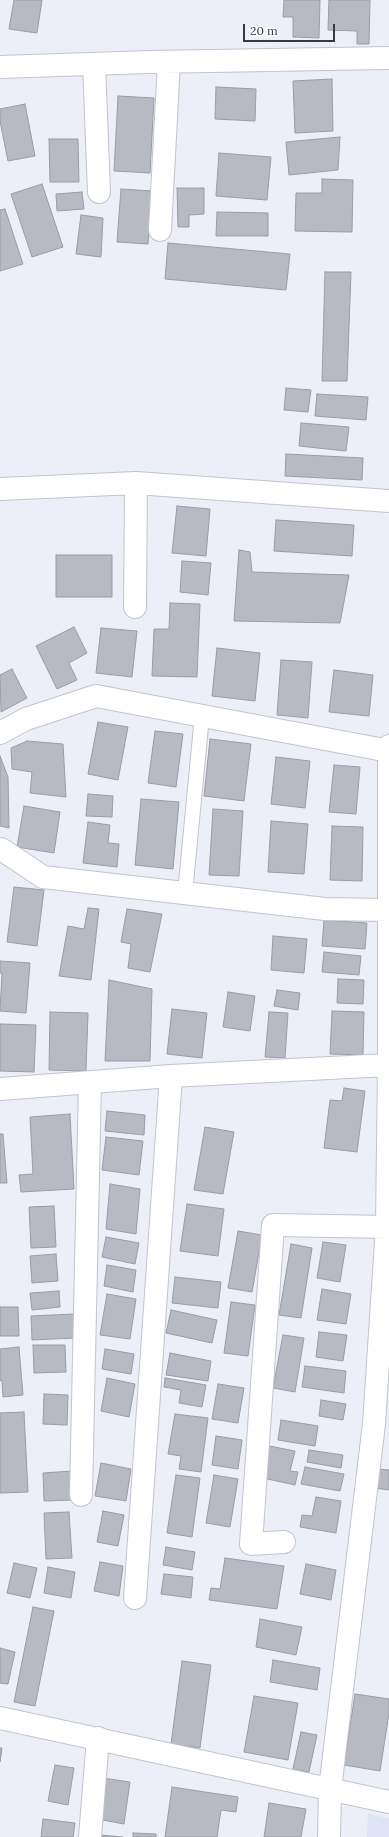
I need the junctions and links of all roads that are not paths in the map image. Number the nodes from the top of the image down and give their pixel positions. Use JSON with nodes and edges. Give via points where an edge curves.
{"nodes":[{"id":1,"x":389,"y":58,"type":"edge"},
{"id":2,"x":169,"y":62,"type":"junction"},
{"id":3,"x":94,"y":64,"type":"junction"},
{"id":4,"x":0,"y":67,"type":"edge"},
{"id":5,"x":99,"y":192,"type":"dead end"},
{"id":6,"x":160,"y":230,"type":"dead end"},
{"id":7,"x":136,"y":483,"type":"junction"},
{"id":8,"x":0,"y":489,"type":"edge"},
{"id":9,"x":389,"y":501,"type":"edge"},
{"id":10,"x":135,"y":608,"type":"dead end"},
{"id":11,"x":202,"y":716,"type":"junction"},
{"id":12,"x":0,"y":733,"type":"edge"},
{"id":13,"x":389,"y":746,"type":"edge"},
{"id":14,"x":389,"y":751,"type":"edge"},
{"id":15,"x":0,"y":849,"type":"edge"},
{"id":16,"x":185,"y":893,"type":"junction"},
{"id":17,"x":388,"y":910,"type":"edge"},
{"id":18,"x":389,"y":1065,"type":"edge"},
{"id":19,"x":171,"y":1076,"type":"junction"},
{"id":20,"x":90,"y":1082,"type":"junction"},
{"id":21,"x":0,"y":1089,"type":"edge"},
{"id":22,"x":388,"y":1227,"type":"edge"},
{"id":23,"x":382,"y":1424,"type":"edge"},
{"id":24,"x":81,"y":1495,"type":"dead end"},
{"id":25,"x":284,"y":1542,"type":"dead end"},
{"id":26,"x":135,"y":1598,"type":"dead end"},
{"id":27,"x":0,"y":1718,"type":"edge"},
{"id":28,"x":98,"y":1738,"type":"junction"},
{"id":29,"x":330,"y":1789,"type":"junction"},
{"id":30,"x":389,"y":1802,"type":"edge"},
{"id":31,"x":90,"y":1837,"type":"edge"},
{"id":32,"x":329,"y":1837,"type":"edge"}],
"edges":[{"from":1,"to":2,"type":"street"},
{"from":2,"to":3,"type":"street"},
{"from":2,"to":6,"type":"street"},
{"from":3,"to":4,"type":"street"},
{"from":3,"to":5,"type":"street"},
{"from":7,"to":8,"type":"street"},
{"from":7,"to":9,"type":"street"},
{"from":7,"to":10,"type":"street"},
{"from":11,"to":12,"type":"street","via":[[96,696],[26,719]]},
{"from":11,"to":14,"type":"street"},
{"from":11,"to":16,"type":"lane"},
{"from":13,"to":14,"type":"street"},
{"from":14,"to":17,"type":"street"},
{"from":15,"to":16,"type":"street","via":[[43,877]]},
{"from":16,"to":17,"type":"street","via":[[325,909]]},
{"from":17,"to":18,"type":"street"},
{"from":18,"to":19,"type":"street"},
{"from":18,"to":22,"type":"street"},
{"from":19,"to":20,"type":"street"},
{"from":19,"to":26,"type":"street"},
{"from":20,"to":21,"type":"street"},
{"from":20,"to":24,"type":"street"},
{"from":22,"to":23,"type":"street"},
{"from":22,"to":25,"type":"street","via":[[273,1225],[250,1544]]},
{"from":23,"to":29,"type":"street"},
{"from":27,"to":28,"type":"street"},
{"from":28,"to":29,"type":"street"},
{"from":28,"to":31,"type":"street"},
{"from":29,"to":30,"type":"street"},
{"from":29,"to":32,"type":"street"}]}
